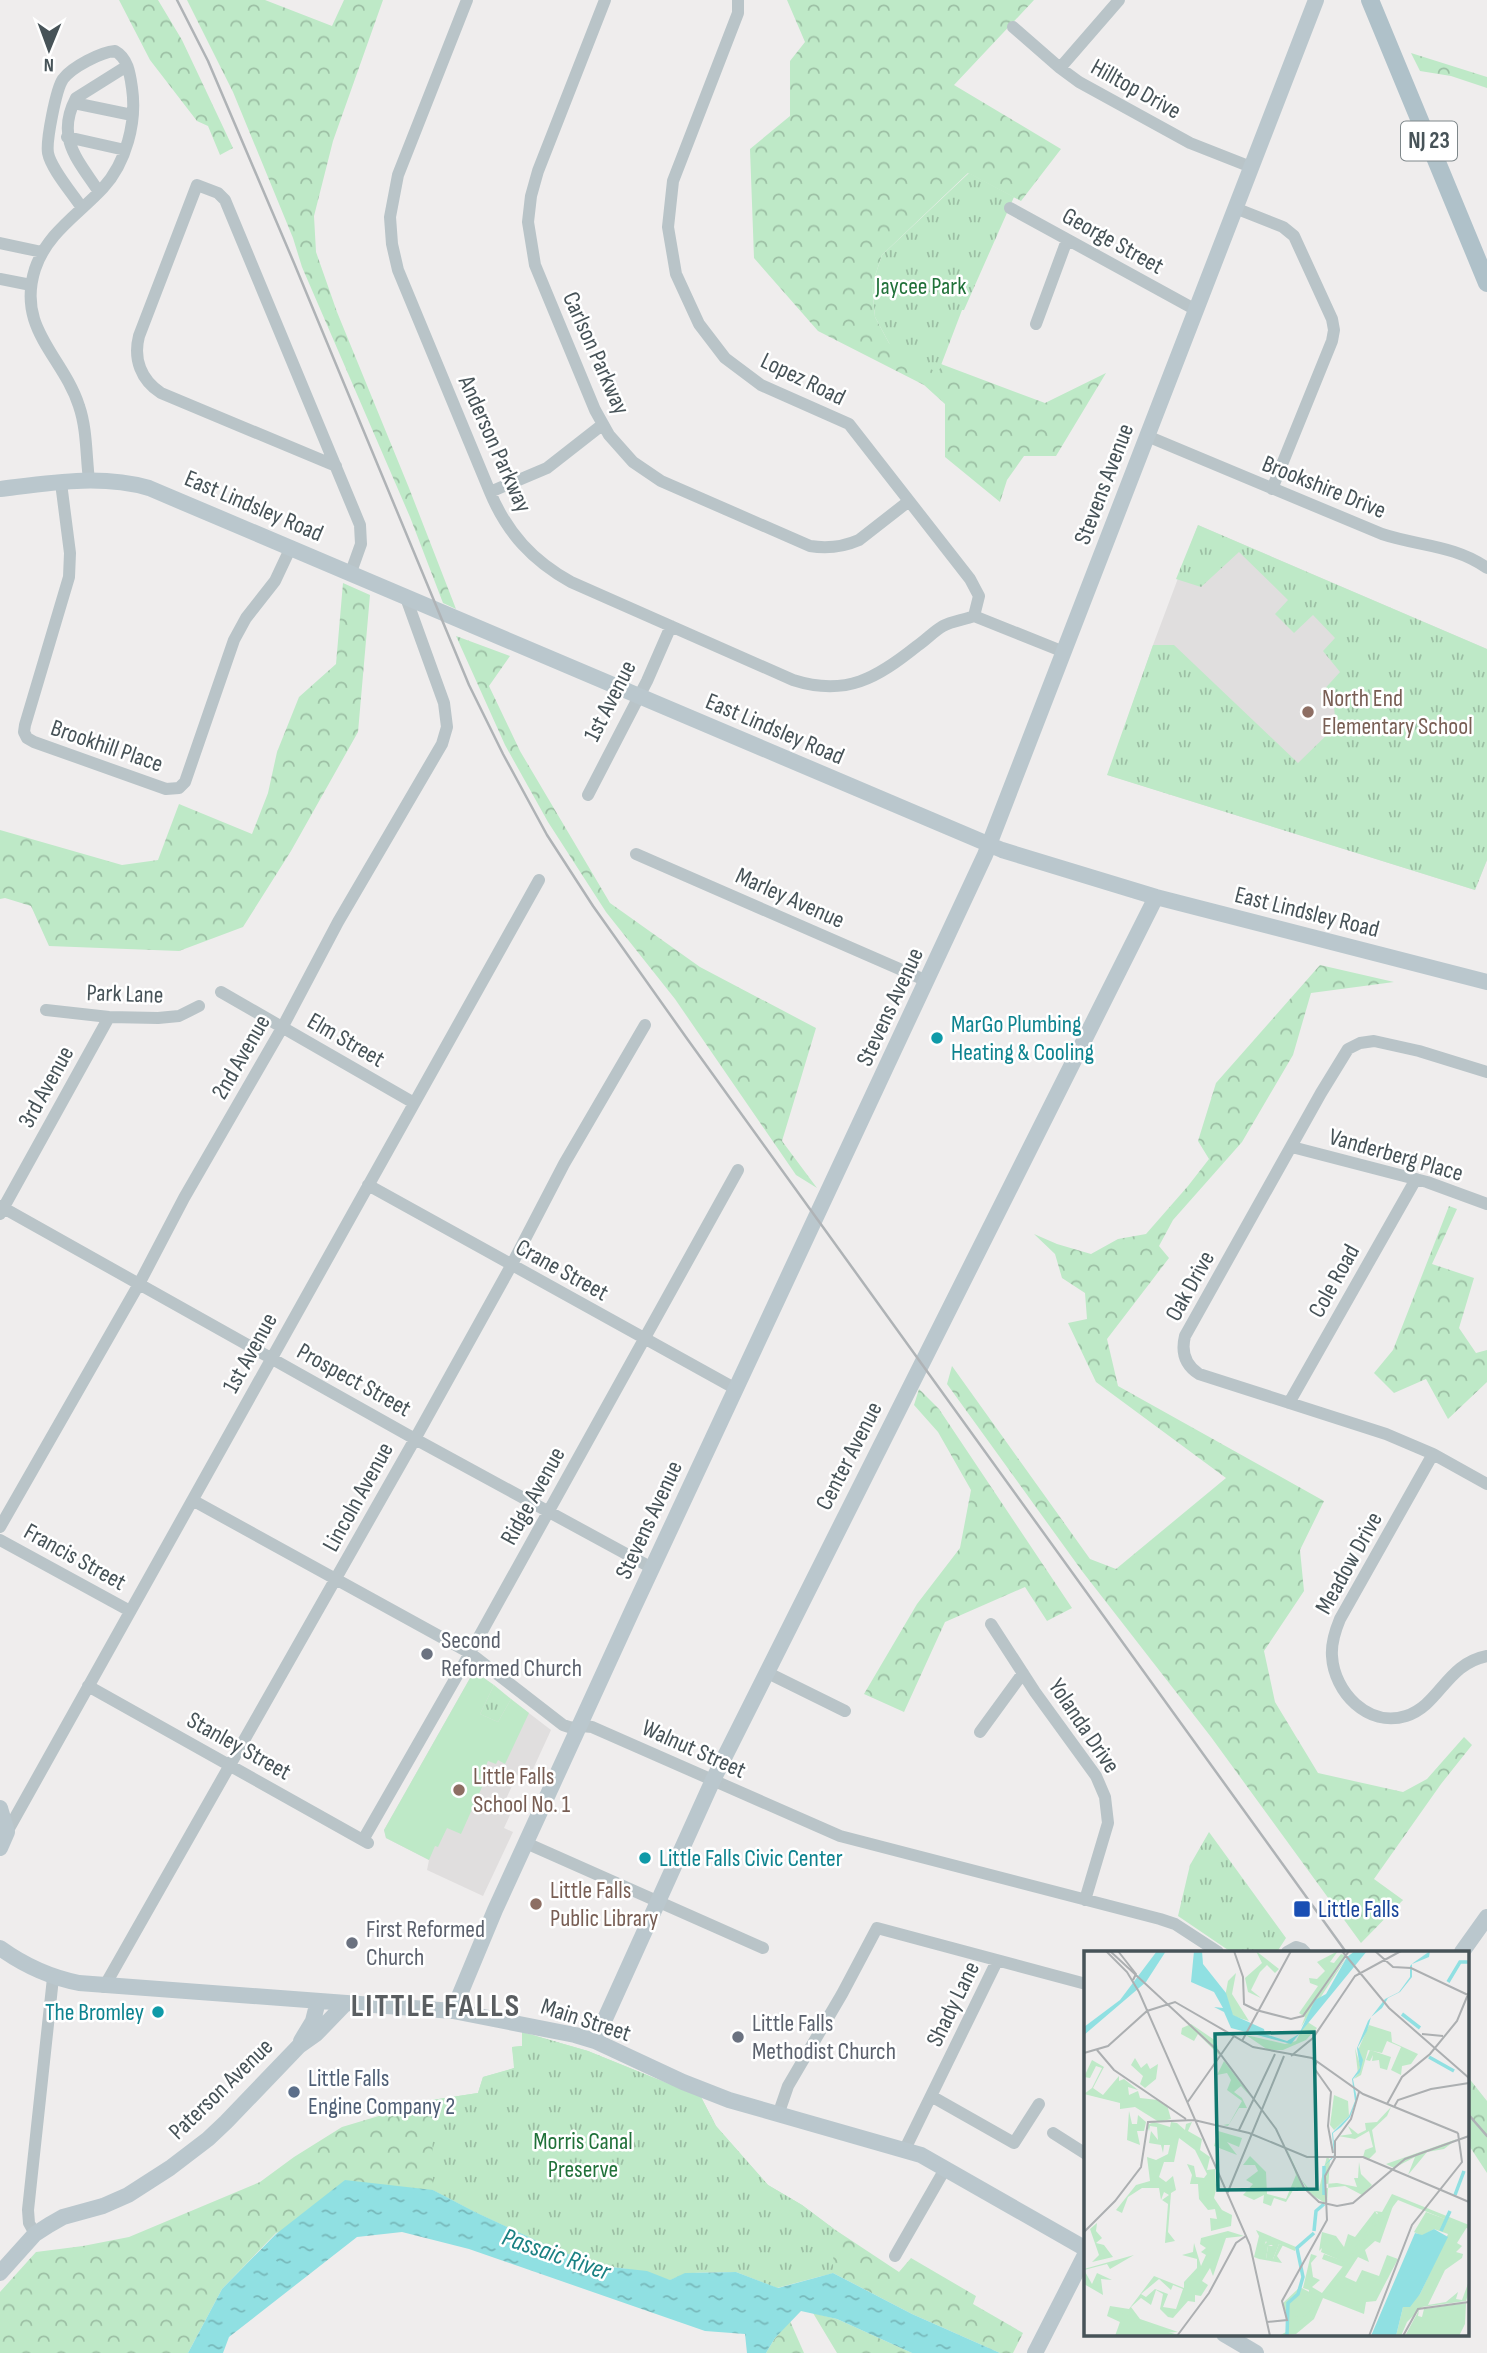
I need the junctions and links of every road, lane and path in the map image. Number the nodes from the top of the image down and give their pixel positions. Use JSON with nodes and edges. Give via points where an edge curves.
{"nodes":[{"id":1,"x":467,"y":0,"type":"edge"},
{"id":2,"x":605,"y":0,"type":"edge"},
{"id":3,"x":738,"y":0,"type":"edge"},
{"id":4,"x":1119,"y":0,"type":"edge"},
{"id":5,"x":1315,"y":0,"type":"edge"},
{"id":6,"x":1370,"y":0,"type":"edge"},
{"id":7,"x":1013,"y":27,"type":"dead end"},
{"id":8,"x":127,"y":66,"type":"junction"},
{"id":9,"x":1060,"y":68,"type":"junction"},
{"id":10,"x":74,"y":103,"type":"junction"},
{"id":11,"x":132,"y":115,"type":"junction"},
{"id":12,"x":68,"y":137,"type":"junction"},
{"id":13,"x":125,"y":150,"type":"junction"},
{"id":14,"x":1251,"y":167,"type":"junction"},
{"id":15,"x":99,"y":192,"type":"junction"},
{"id":16,"x":82,"y":208,"type":"junction"},
{"id":17,"x":1010,"y":208,"type":"dead end"},
{"id":18,"x":1235,"y":208,"type":"junction"},
{"id":19,"x":1068,"y":240,"type":"junction"},
{"id":20,"x":0,"y":243,"type":"edge"},
{"id":21,"x":42,"y":252,"type":"junction"},
{"id":22,"x":0,"y":278,"type":"edge"},
{"id":23,"x":1487,"y":283,"type":"edge"},
{"id":24,"x":31,"y":285,"type":"junction"},
{"id":25,"x":1196,"y":310,"type":"junction"},
{"id":26,"x":1036,"y":324,"type":"dead end"},
{"id":27,"x":603,"y":425,"type":"junction"},
{"id":28,"x":1147,"y":436,"type":"junction"},
{"id":29,"x":336,"y":466,"type":"junction"},
{"id":30,"x":89,"y":480,"type":"junction"},
{"id":31,"x":61,"y":483,"type":"junction"},
{"id":32,"x":0,"y":489,"type":"edge"},
{"id":33,"x":1272,"y":489,"type":"junction"},
{"id":34,"x":490,"y":492,"type":"junction"},
{"id":35,"x":909,"y":501,"type":"junction"},
{"id":36,"x":291,"y":547,"type":"junction"},
{"id":37,"x":1487,"y":568,"type":"edge"},
{"id":38,"x":351,"y":572,"type":"junction"},
{"id":39,"x":405,"y":595,"type":"junction"},
{"id":40,"x":974,"y":617,"type":"junction"},
{"id":41,"x":671,"y":626,"type":"junction"},
{"id":42,"x":1064,"y":652,"type":"junction"},
{"id":43,"x":639,"y":695,"type":"junction"},
{"id":44,"x":588,"y":795,"type":"dead end"},
{"id":45,"x":989,"y":845,"type":"junction"},
{"id":46,"x":636,"y":855,"type":"dead end"},
{"id":47,"x":539,"y":880,"type":"dead end"},
{"id":48,"x":1156,"y":897,"type":"junction"},
{"id":49,"x":927,"y":981,"type":"junction"},
{"id":50,"x":1487,"y":982,"type":"edge"},
{"id":51,"x":221,"y":992,"type":"dead end"},
{"id":52,"x":199,"y":1006,"type":"dead end"},
{"id":53,"x":46,"y":1010,"type":"dead end"},
{"id":54,"x":109,"y":1017,"type":"junction"},
{"id":55,"x":645,"y":1025,"type":"dead end"},
{"id":56,"x":282,"y":1028,"type":"junction"},
{"id":57,"x":1487,"y":1072,"type":"edge"},
{"id":58,"x":414,"y":1103,"type":"junction"},
{"id":59,"x":1293,"y":1147,"type":"junction"},
{"id":60,"x":738,"y":1170,"type":"dead end"},
{"id":61,"x":1416,"y":1179,"type":"junction"},
{"id":62,"x":368,"y":1185,"type":"junction"},
{"id":63,"x":1487,"y":1204,"type":"edge"},
{"id":64,"x":1,"y":1209,"type":"edge"},
{"id":65,"x":511,"y":1266,"type":"junction"},
{"id":66,"x":139,"y":1284,"type":"junction"},
{"id":67,"x":646,"y":1339,"type":"junction"},
{"id":68,"x":273,"y":1359,"type":"junction"},
{"id":69,"x":736,"y":1389,"type":"junction"},
{"id":70,"x":1289,"y":1403,"type":"junction"},
{"id":71,"x":415,"y":1439,"type":"junction"},
{"id":72,"x":1433,"y":1454,"type":"junction"},
{"id":73,"x":1487,"y":1484,"type":"edge"},
{"id":74,"x":194,"y":1501,"type":"junction"},
{"id":75,"x":549,"y":1512,"type":"junction"},
{"id":76,"x":0,"y":1527,"type":"edge"},
{"id":77,"x":0,"y":1540,"type":"edge"},
{"id":78,"x":652,"y":1568,"type":"junction"},
{"id":79,"x":337,"y":1578,"type":"junction"},
{"id":80,"x":130,"y":1611,"type":"junction"},
{"id":81,"x":991,"y":1624,"type":"dead end"},
{"id":82,"x":470,"y":1653,"type":"junction"},
{"id":83,"x":1487,"y":1656,"type":"edge"},
{"id":84,"x":766,"y":1672,"type":"junction"},
{"id":85,"x":1023,"y":1672,"type":"junction"},
{"id":86,"x":88,"y":1686,"type":"junction"},
{"id":87,"x":845,"y":1710,"type":"dead end"},
{"id":88,"x":579,"y":1727,"type":"junction"},
{"id":89,"x":980,"y":1732,"type":"dead end"},
{"id":90,"x":231,"y":1765,"type":"junction"},
{"id":91,"x":713,"y":1780,"type":"junction"},
{"id":92,"x":0,"y":1808,"type":"edge"},
{"id":93,"x":7,"y":1832,"type":"junction"},
{"id":94,"x":366,"y":1842,"type":"joint"},
{"id":95,"x":526,"y":1843,"type":"junction"},
{"id":96,"x":0,"y":1848,"type":"edge"},
{"id":97,"x":1085,"y":1900,"type":"junction"},
{"id":98,"x":657,"y":1901,"type":"junction"},
{"id":99,"x":1487,"y":1917,"type":"edge"},
{"id":100,"x":0,"y":1948,"type":"edge"},
{"id":101,"x":764,"y":1948,"type":"dead end"},
{"id":102,"x":1216,"y":1951,"type":"edge"},
{"id":103,"x":1463,"y":1951,"type":"edge"},
{"id":104,"x":997,"y":1961,"type":"junction"},
{"id":105,"x":53,"y":1978,"type":"junction"},
{"id":106,"x":1084,"y":1983,"type":"edge"},
{"id":107,"x":104,"y":1987,"type":"junction"},
{"id":108,"x":318,"y":2001,"type":"junction"},
{"id":109,"x":346,"y":2003,"type":"junction"},
{"id":110,"x":453,"y":2011,"type":"junction"},
{"id":111,"x":594,"y":2041,"type":"junction"},
{"id":112,"x":299,"y":2046,"type":"junction"},
{"id":113,"x":931,"y":2096,"type":"junction"},
{"id":114,"x":1039,"y":2104,"type":"dead end"},
{"id":115,"x":778,"y":2115,"type":"junction"},
{"id":116,"x":1053,"y":2133,"type":"dead end"},
{"id":117,"x":905,"y":2149,"type":"junction"},
{"id":118,"x":1084,"y":2153,"type":"edge"},
{"id":119,"x":946,"y":2169,"type":"junction"},
{"id":120,"x":35,"y":2234,"type":"junction"},
{"id":121,"x":1084,"y":2250,"type":"edge"},
{"id":122,"x":1084,"y":2255,"type":"edge"},
{"id":123,"x":895,"y":2256,"type":"dead end"},
{"id":124,"x":0,"y":2273,"type":"edge"},
{"id":125,"x":1227,"y":2336,"type":"edge"},
{"id":126,"x":1035,"y":2353,"type":"edge"},
{"id":127,"x":1256,"y":2353,"type":"edge"}],
"edges":[{"from":1,"to":34,"type":"street","name":"Anderson Parkway","via":[[398,175],[391,231],[398,270]]},
{"from":2,"to":27,"type":"street","name":"Carlson Parkway","via":[[538,171],[528,222],[535,265]]},
{"from":3,"to":35,"type":"street","name":"Lopez Road","via":[[738,13],[673,181],[668,227],[676,274],[699,324],[725,358],[761,385],[849,424]]},
{"from":4,"to":9,"type":"street"},
{"from":5,"to":14,"type":"main road","name":"Stevens Avenue"},
{"from":6,"to":23,"type":"main road","number":"NJ 23"},
{"from":7,"to":9,"type":"street","name":"Hilltop Drive"},
{"from":8,"to":10,"type":"street"},
{"from":8,"to":11,"type":"street"},
{"from":8,"to":16,"type":"street","via":[[115,51],[101,53],[67,75],[61,85],[48,151]]},
{"from":9,"to":14,"type":"street","name":"Hilltop Drive","via":[[1190,143]]},
{"from":10,"to":11,"type":"street"},
{"from":10,"to":12,"type":"street"},
{"from":11,"to":13,"type":"street"},
{"from":12,"to":13,"type":"street"},
{"from":12,"to":15,"type":"street"},
{"from":13,"to":15,"type":"street"},
{"from":14,"to":18,"type":"main road","name":"Stevens Avenue"},
{"from":15,"to":16,"type":"street"},
{"from":16,"to":21,"type":"street"},
{"from":17,"to":19,"type":"street","name":"George Street"},
{"from":18,"to":25,"type":"main road","name":"Stevens Avenue"},
{"from":18,"to":33,"type":"street","via":[[1294,236],[1333,324],[1332,341]]},
{"from":19,"to":25,"type":"street","name":"George Street"},
{"from":19,"to":26,"type":"street"},
{"from":20,"to":21,"type":"street"},
{"from":21,"to":24,"type":"street"},
{"from":22,"to":24,"type":"street"},
{"from":24,"to":30,"type":"street","via":[[38,332],[79,407]]},
{"from":25,"to":28,"type":"main road","name":"Stevens Avenue"},
{"from":27,"to":34,"type":"street","via":[[547,468]]},
{"from":27,"to":35,"type":"street","name":"Carlson Parkway","via":[[624,454],[651,475],[810,546],[835,548],[859,540]]},
{"from":28,"to":33,"type":"street","name":"Brookshire Drive"},
{"from":28,"to":42,"type":"main road","name":"Stevens Avenue"},
{"from":29,"to":29,"type":"street","via":[[225,200],[197,185],[139,336],[137,359],[142,374],[161,393]]},
{"from":29,"to":38,"type":"street","via":[[361,531]]},
{"from":30,"to":31,"type":"main road","name":"East Lindsley Road"},
{"from":30,"to":36,"type":"main road","name":"East Lindsley Road","via":[[149,488]]},
{"from":31,"to":32,"type":"main road","name":"East Lindsley Road"},
{"from":31,"to":36,"type":"street","name":"Brookhill Place","via":[[69,578],[24,732],[34,742],[166,789],[179,788],[185,782],[239,629],[275,581]]},
{"from":33,"to":37,"type":"street","name":"Brookshire Drive","via":[[1394,538],[1457,552]]},
{"from":34,"to":41,"type":"street","name":"Anderson Parkway","via":[[512,533],[544,566]]},
{"from":35,"to":40,"type":"street","name":"Lopez Road","via":[[970,579],[979,596]]},
{"from":36,"to":38,"type":"main road","name":"East Lindsley Road"},
{"from":38,"to":39,"type":"main road","name":"East Lindsley Road"},
{"from":39,"to":43,"type":"main road","name":"East Lindsley Road"},
{"from":39,"to":56,"type":"street","name":"2nd Avenue","via":[[447,727],[442,744]]},
{"from":40,"to":41,"type":"street","name":"Anderson Parkway","via":[[944,626],[873,678],[833,687],[793,680]]},
{"from":40,"to":42,"type":"street"},
{"from":41,"to":43,"type":"street","name":"1st Avenue"},
{"from":42,"to":45,"type":"main road","name":"Stevens Avenue"},
{"from":43,"to":44,"type":"street","name":"1st Avenue"},
{"from":43,"to":45,"type":"main road","name":"East Lindsley Road"},
{"from":45,"to":48,"type":"main road","name":"East Lindsley Road"},
{"from":45,"to":49,"type":"main road","name":"Stevens Avenue"},
{"from":46,"to":49,"type":"street","name":"Marley Avenue"},
{"from":47,"to":58,"type":"street","name":"1st Avenue"},
{"from":48,"to":50,"type":"main road","name":"East Lindsley Road"},
{"from":48,"to":84,"type":"main road","name":"Center Avenue"},
{"from":49,"to":69,"type":"main road","name":"Stevens Avenue"},
{"from":51,"to":56,"type":"street","name":"Elm Street"},
{"from":52,"to":54,"type":"street","name":"Park Lane","via":[[179,1016]]},
{"from":53,"to":54,"type":"street","name":"Park Lane"},
{"from":54,"to":64,"type":"street","name":"3rd Avenue"},
{"from":55,"to":65,"type":"street","name":"Lincoln Avenue"},
{"from":56,"to":58,"type":"street","name":"Elm Street"},
{"from":56,"to":66,"type":"street","name":"2nd Avenue"},
{"from":57,"to":59,"type":"street","name":"Oak Drive","via":[[1371,1041],[1352,1047]]},
{"from":58,"to":62,"type":"street","name":"1st Avenue"},
{"from":59,"to":61,"type":"street","name":"Vanderberg Place"},
{"from":59,"to":70,"type":"street","name":"Oak Drive","via":[[1185,1336],[1183,1349],[1189,1366],[1199,1374]]},
{"from":60,"to":67,"type":"street","name":"Ridge Avenue"},
{"from":61,"to":63,"type":"street","name":"Vanderberg Place"},
{"from":61,"to":70,"type":"street","name":"Cole Road"},
{"from":62,"to":65,"type":"street","name":"Crane Street"},
{"from":62,"to":68,"type":"street","name":"1st Avenue"},
{"from":64,"to":66,"type":"street","name":"Prospect Street"},
{"from":65,"to":67,"type":"street","name":"Crane Street"},
{"from":65,"to":71,"type":"street","name":"Lincoln Avenue"},
{"from":66,"to":68,"type":"street","name":"Prospect Street"},
{"from":66,"to":76,"type":"street","name":"2nd Avenue"},
{"from":67,"to":69,"type":"street","name":"Crane Street"},
{"from":67,"to":75,"type":"street","name":"Ridge Avenue"},
{"from":68,"to":71,"type":"street","name":"Prospect Street"},
{"from":68,"to":74,"type":"street","name":"1st Avenue"},
{"from":69,"to":78,"type":"main road","name":"Stevens Avenue"},
{"from":70,"to":72,"type":"street","name":"Oak Drive"},
{"from":71,"to":75,"type":"street","name":"Prospect Street"},
{"from":71,"to":79,"type":"street","name":"Lincoln Avenue"},
{"from":72,"to":73,"type":"street","name":"Oak Drive"},
{"from":72,"to":83,"type":"street","name":"Meadow Drive","via":[[1340,1619],[1333,1637],[1333,1666],[1352,1701],[1368,1713],[1392,1718],[1419,1709],[1456,1671]]},
{"from":74,"to":79,"type":"street","name":"Walnut Street"},
{"from":74,"to":80,"type":"street","name":"1st Avenue"},
{"from":75,"to":78,"type":"street","name":"Prospect Street"},
{"from":75,"to":82,"type":"street","name":"Ridge Avenue"},
{"from":77,"to":80,"type":"street","name":"Francis Street"},
{"from":78,"to":88,"type":"main road","name":"Stevens Avenue"},
{"from":79,"to":82,"type":"street","name":"Walnut Street"},
{"from":79,"to":90,"type":"street","name":"Lincoln Avenue"},
{"from":80,"to":86,"type":"street","name":"1st Avenue"},
{"from":81,"to":85,"type":"street","name":"Yolanda Drive"},
{"from":82,"to":88,"type":"street","name":"Walnut Street","via":[[563,1725]]},
{"from":82,"to":94,"type":"street","name":"Ridge Avenue"},
{"from":84,"to":87,"type":"street"},
{"from":84,"to":91,"type":"main road","name":"Center Avenue"},
{"from":85,"to":89,"type":"street"},
{"from":85,"to":97,"type":"street","name":"Yolanda Drive","via":[[1092,1770],[1105,1797],[1108,1823]]},
{"from":86,"to":90,"type":"street","name":"Stanley Street"},
{"from":86,"to":93,"type":"street","name":"1st Avenue"},
{"from":88,"to":91,"type":"street","name":"Walnut Street","via":[[592,1727]]},
{"from":88,"to":95,"type":"main road","name":"Stevens Avenue"},
{"from":90,"to":94,"type":"street","name":"Stanley Street"},
{"from":90,"to":107,"type":"street","name":"Lincoln Avenue"},
{"from":91,"to":97,"type":"street","name":"Walnut Street","via":[[840,1836]]},
{"from":91,"to":98,"type":"main road","name":"Center Avenue"},
{"from":92,"to":93,"type":"main road"},
{"from":93,"to":96,"type":"main road","name":"1st Avenue"},
{"from":95,"to":98,"type":"street"},
{"from":95,"to":110,"type":"main road","name":"Stevens Avenue"},
{"from":97,"to":102,"type":"street","name":"Walnut Street","via":[[1175,1924]]},
{"from":98,"to":101,"type":"street"},
{"from":98,"to":111,"type":"main road","name":"Center Avenue"},
{"from":99,"to":103,"type":"main road"},
{"from":100,"to":105,"type":"main road","name":"Main Street"},
{"from":104,"to":106,"type":"street","name":"Shady Lane"},
{"from":104,"to":113,"type":"street","name":"Shady Lane"},
{"from":104,"to":115,"type":"street","via":[[877,1928],[788,2085]]},
{"from":105,"to":107,"type":"main road","name":"Main Street"},
{"from":105,"to":120,"type":"street","via":[[28,2210]]},
{"from":107,"to":108,"type":"main road","name":"Main Street"},
{"from":108,"to":109,"type":"main road","name":"Main Street"},
{"from":108,"to":112,"type":"main road","name":"Paterson Avenue"},
{"from":109,"to":110,"type":"main road","name":"Main Street"},
{"from":109,"to":112,"type":"main road","name":"Paterson Avenue"},
{"from":110,"to":111,"type":"main road","name":"Main Street"},
{"from":111,"to":115,"type":"main road","name":"Main Street","via":[[683,2082]]},
{"from":112,"to":120,"type":"main road","name":"Paterson Avenue","via":[[226,2122],[170,2168],[128,2195],[63,2217]]},
{"from":113,"to":114,"type":"street","via":[[1014,2143]]},
{"from":113,"to":117,"type":"street","name":"Shady Lane"},
{"from":115,"to":117,"type":"main road","name":"Main Street"},
{"from":116,"to":118,"type":"street"},
{"from":117,"to":119,"type":"main road","name":"Main Street"},
{"from":119,"to":121,"type":"main road","name":"Main Street"},
{"from":119,"to":123,"type":"street"},
{"from":120,"to":124,"type":"main road","name":"Paterson Avenue"},
{"from":122,"to":126,"type":"main road"},
{"from":125,"to":127,"type":"main road"}]}
